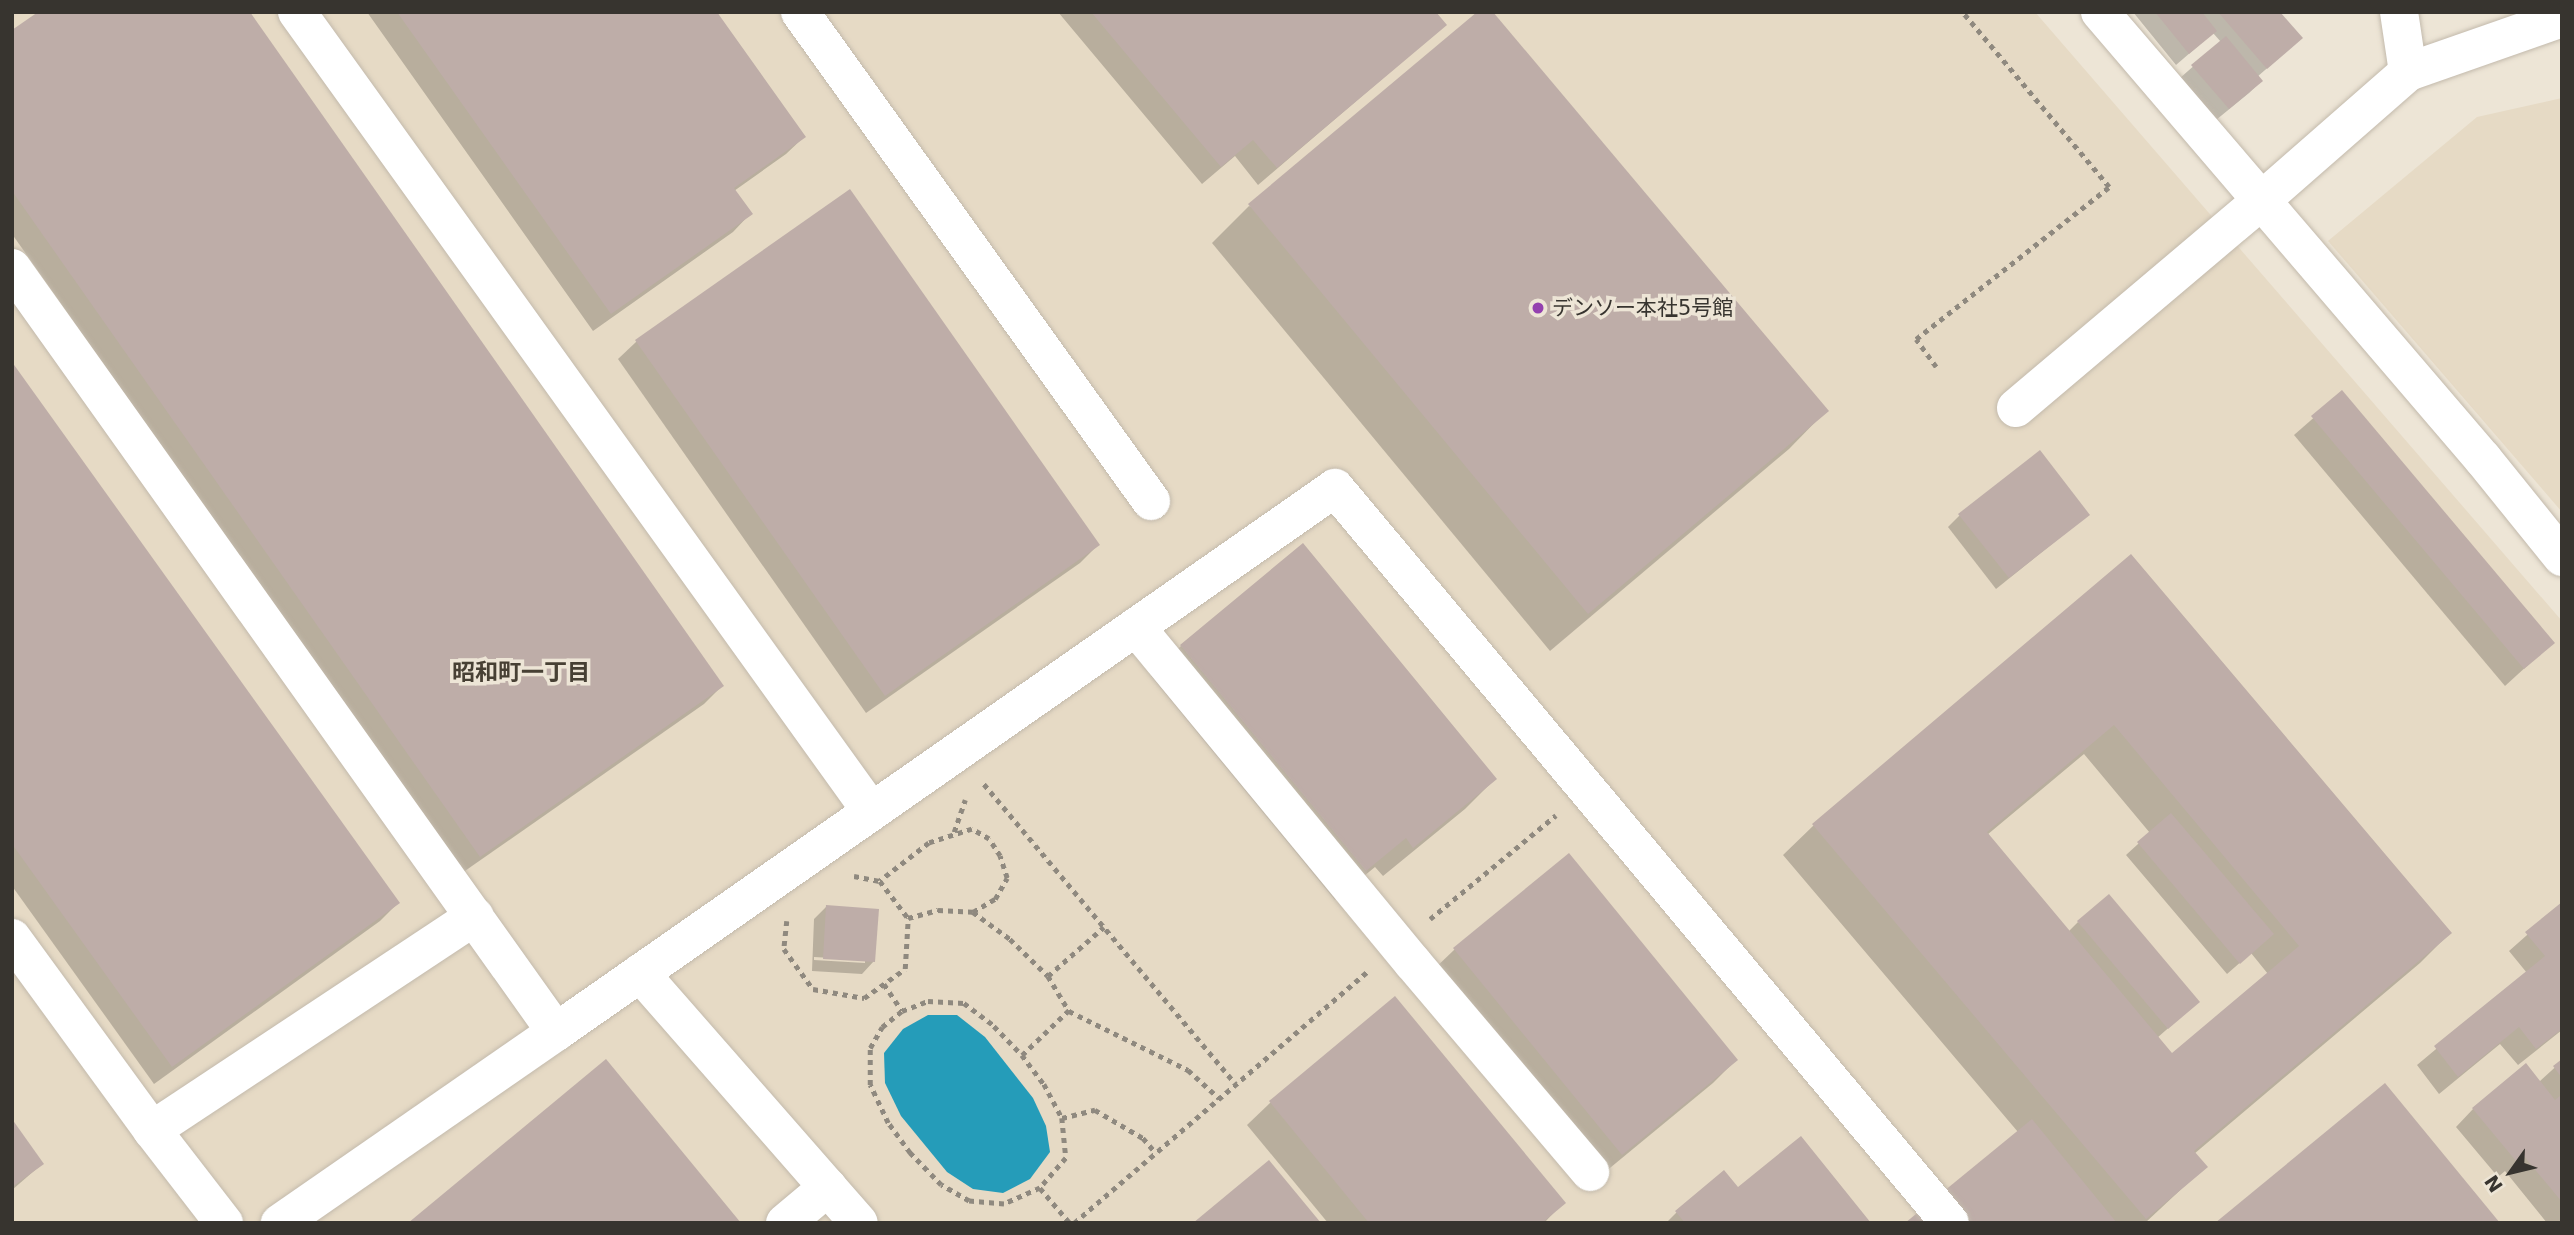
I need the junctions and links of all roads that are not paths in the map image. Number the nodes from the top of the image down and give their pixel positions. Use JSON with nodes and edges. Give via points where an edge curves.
{"nodes":[{"id":1,"x":297,"y":12,"type":"edge"},
{"id":2,"x":800,"y":12,"type":"edge"},
{"id":3,"x":2100,"y":12,"type":"edge"},
{"id":4,"x":2399,"y":12,"type":"edge"},
{"id":5,"x":2562,"y":18,"type":"edge"},
{"id":6,"x":2408,"y":72,"type":"junction"},
{"id":7,"x":2262,"y":200,"type":"junction"},
{"id":8,"x":12,"y":268,"type":"edge"},
{"id":9,"x":2016,"y":408,"type":"dead end"},
{"id":10,"x":1151,"y":501,"type":"dead end"},
{"id":11,"x":2562,"y":556,"type":"edge"},
{"id":12,"x":1136,"y":627,"type":"junction"},
{"id":13,"x":871,"y":811,"type":"junction"},
{"id":14,"x":475,"y":916,"type":"junction"},
{"id":15,"x":12,"y":938,"type":"edge"},
{"id":16,"x":640,"y":972,"type":"junction"},
{"id":17,"x":556,"y":1032,"type":"junction"},
{"id":18,"x":152,"y":1130,"type":"junction"},
{"id":19,"x":1590,"y":1172,"type":"dead end"},
{"id":20,"x":828,"y":1187,"type":"junction"},
{"id":21,"x":224,"y":1223,"type":"edge"},
{"id":22,"x":280,"y":1223,"type":"edge"},
{"id":23,"x":785,"y":1223,"type":"edge"},
{"id":24,"x":859,"y":1223,"type":"edge"},
{"id":25,"x":1950,"y":1223,"type":"edge"}],
"edges":[{"from":1,"to":13,"type":"street"},
{"from":2,"to":10,"type":"street"},
{"from":3,"to":7,"type":"street"},
{"from":4,"to":6,"type":"street"},
{"from":5,"to":6,"type":"street"},
{"from":6,"to":7,"type":"street"},
{"from":7,"to":9,"type":"street"},
{"from":7,"to":11,"type":"street"},
{"from":8,"to":14,"type":"street"},
{"from":12,"to":13,"type":"street"},
{"from":12,"to":19,"type":"street"},
{"from":12,"to":25,"type":"street","via":[[1335,488]]},
{"from":13,"to":16,"type":"street"},
{"from":14,"to":17,"type":"street"},
{"from":14,"to":18,"type":"street"},
{"from":15,"to":18,"type":"street"},
{"from":16,"to":17,"type":"street"},
{"from":16,"to":20,"type":"street"},
{"from":17,"to":22,"type":"street"},
{"from":18,"to":21,"type":"street"},
{"from":20,"to":23,"type":"street"},
{"from":20,"to":24,"type":"street"}]}
